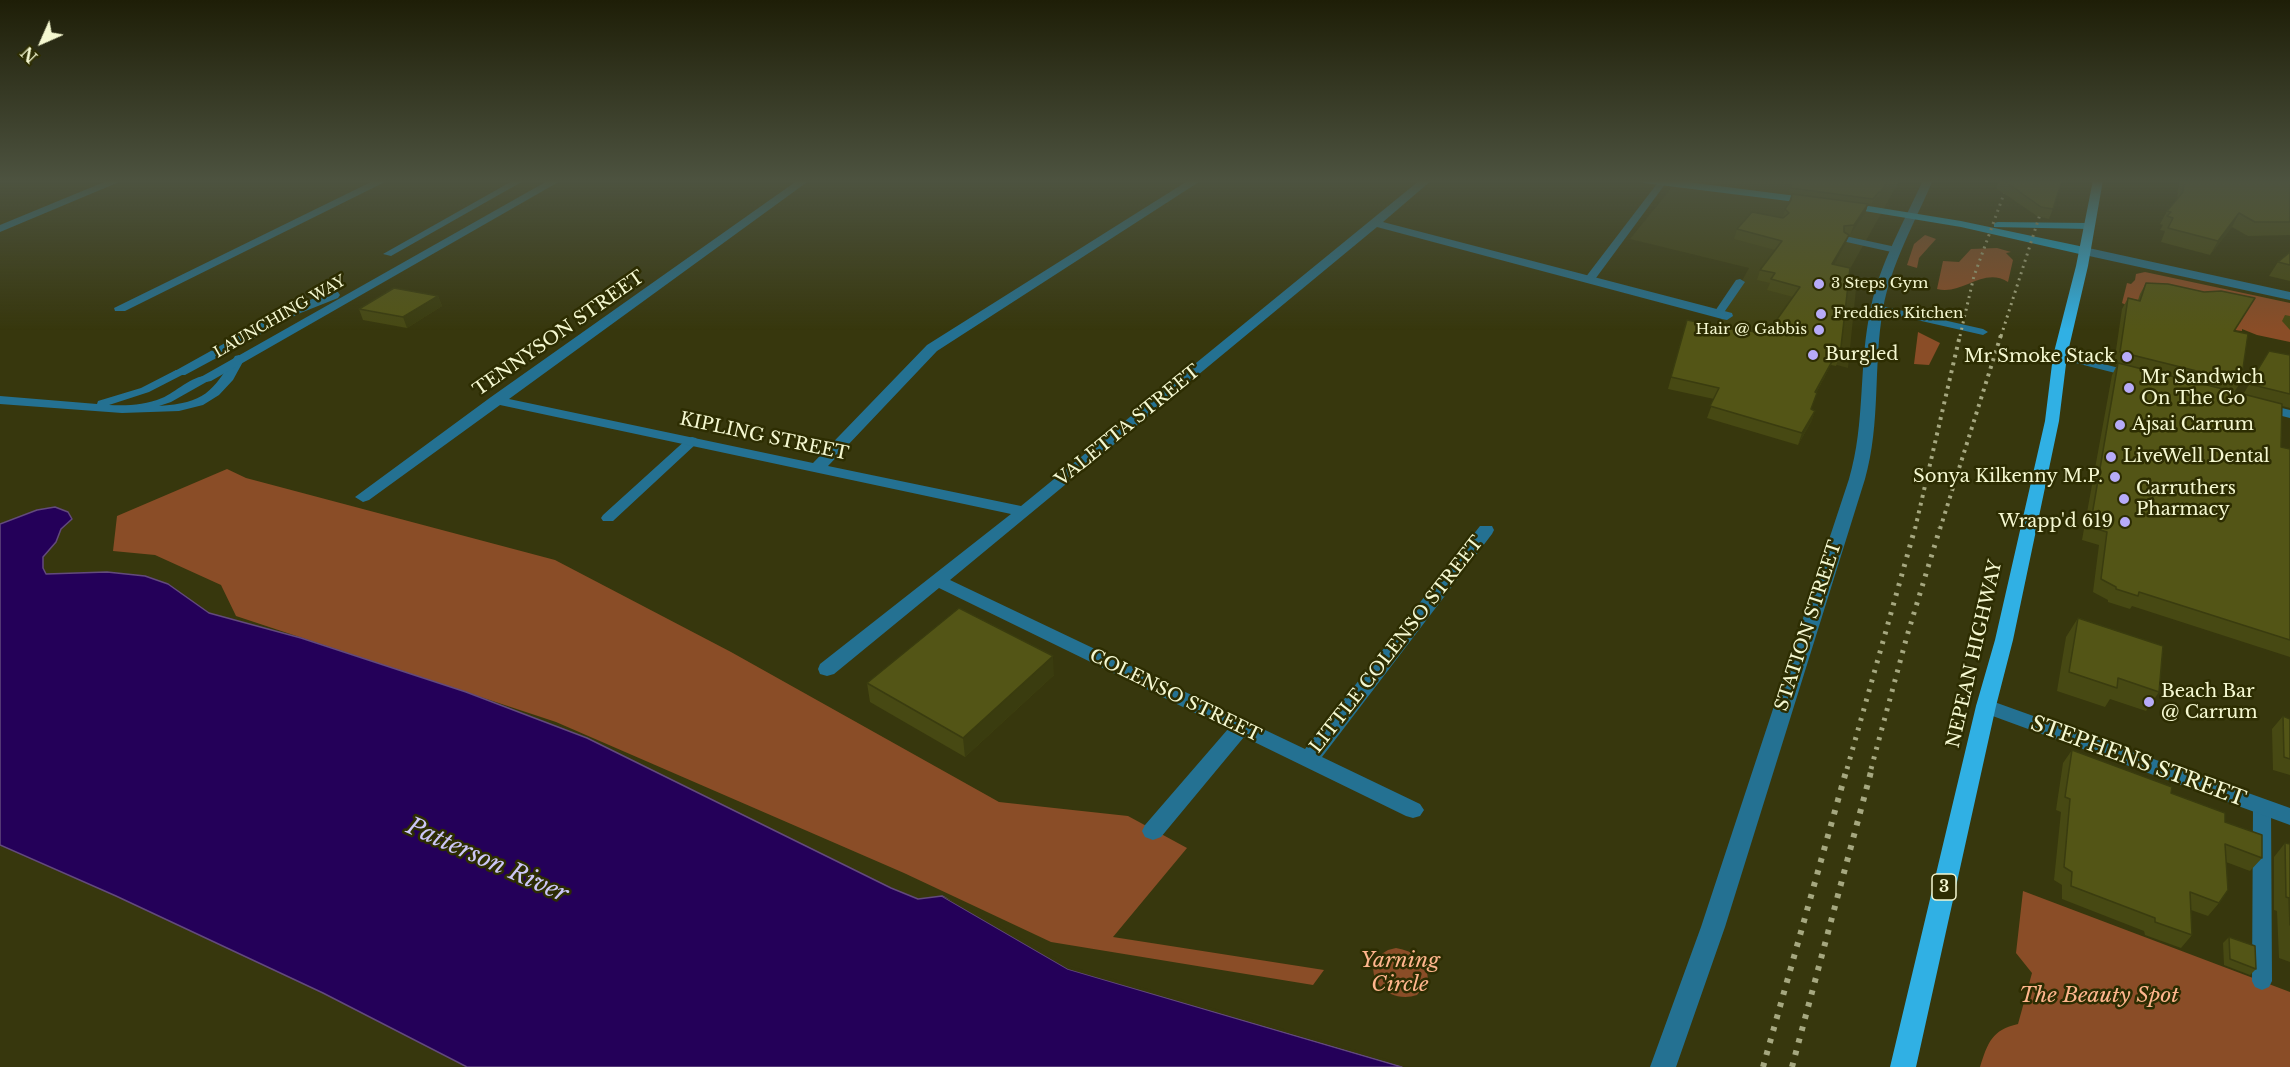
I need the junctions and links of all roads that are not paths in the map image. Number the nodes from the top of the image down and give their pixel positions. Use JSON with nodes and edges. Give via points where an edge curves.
{"nodes":[{"id":1,"x":282,"y":230,"type":"edge"},
{"id":2,"x":432,"y":230,"type":"edge"},
{"id":3,"x":468,"y":230,"type":"edge"},
{"id":4,"x":735,"y":230,"type":"edge"},
{"id":5,"x":1118,"y":230,"type":"edge"},
{"id":6,"x":1367,"y":230,"type":"edge"},
{"id":7,"x":1401,"y":230,"type":"edge"},
{"id":8,"x":1627,"y":230,"type":"edge"},
{"id":9,"x":1906,"y":230,"type":"edge"},
{"id":10,"x":1988,"y":230,"type":"edge"},
{"id":11,"x":2088,"y":230,"type":"edge"},
{"id":12,"x":1845,"y":239,"type":"edge"},
{"id":13,"x":1896,"y":250,"type":"junction"},
{"id":14,"x":2085,"y":251,"type":"junction"},
{"id":15,"x":389,"y":274,"type":"junction"},
{"id":16,"x":1589,"y":280,"type":"junction"},
{"id":17,"x":1740,"y":282,"type":"dead end"},
{"id":18,"x":2290,"y":296,"type":"edge"},
{"id":19,"x":1877,"y":308,"type":"junction"},
{"id":20,"x":120,"y":309,"type":"dead end"},
{"id":21,"x":1723,"y":315,"type":"joint"},
{"id":22,"x":1983,"y":332,"type":"dead end"},
{"id":23,"x":2060,"y":357,"type":"junction"},
{"id":24,"x":239,"y":358,"type":"junction"},
{"id":25,"x":180,"y":372,"type":"joint"},
{"id":26,"x":206,"y":378,"type":"joint"},
{"id":27,"x":2147,"y":378,"type":"edge"},
{"id":28,"x":0,"y":400,"type":"edge"},
{"id":29,"x":496,"y":400,"type":"junction"},
{"id":30,"x":82,"y":405,"type":"junction"},
{"id":31,"x":2257,"y":405,"type":"edge"},
{"id":32,"x":116,"y":408,"type":"junction"},
{"id":33,"x":2290,"y":414,"type":"edge"},
{"id":34,"x":692,"y":441,"type":"junction"},
{"id":35,"x":817,"y":468,"type":"junction"},
{"id":36,"x":363,"y":497,"type":"dead end"},
{"id":37,"x":1024,"y":512,"type":"junction"},
{"id":38,"x":608,"y":518,"type":"dead end"},
{"id":39,"x":1486,"y":530,"type":"dead end"},
{"id":40,"x":938,"y":581,"type":"junction"},
{"id":41,"x":827,"y":669,"type":"dead end"},
{"id":42,"x":1986,"y":706,"type":"junction"},
{"id":43,"x":1241,"y":728,"type":"junction"},
{"id":44,"x":1308,"y":760,"type":"junction"},
{"id":45,"x":2262,"y":807,"type":"junction"},
{"id":46,"x":1413,"y":810,"type":"dead end"},
{"id":47,"x":2290,"y":817,"type":"edge"},
{"id":48,"x":1153,"y":831,"type":"dead end"},
{"id":49,"x":2262,"y":981,"type":"dead end"},
{"id":50,"x":1667,"y":1056,"type":"edge"},
{"id":51,"x":1903,"y":1067,"type":"edge"}],
"edges":[{"from":1,"to":20,"type":"street"},
{"from":2,"to":15,"type":"lane","via":[[392,252]]},
{"from":3,"to":15,"type":"street","name":"LAUNCHING WAY"},
{"from":4,"to":29,"type":"street","name":"TENNYSON STREET"},
{"from":5,"to":35,"type":"street","via":[[932,348]]},
{"from":6,"to":37,"type":"street","name":"VALETTA STREET"},
{"from":7,"to":16,"type":"street"},
{"from":8,"to":16,"type":"lane"},
{"from":9,"to":13,"type":"street","name":"STATION STREET"},
{"from":10,"to":14,"type":"main road"},
{"from":11,"to":14,"type":"highway","name":"NEPEAN HIGHWAY","number":"3"},
{"from":12,"to":13,"type":"lane"},
{"from":13,"to":19,"type":"street","name":"STATION STREET"},
{"from":14,"to":18,"type":"street"},
{"from":14,"to":23,"type":"highway","name":"NEPEAN HIGHWAY","number":"3"},
{"from":15,"to":24,"type":"street","name":"LAUNCHING WAY"},
{"from":15,"to":25,"type":"street","via":[[293,311]]},
{"from":16,"to":21,"type":"street"},
{"from":17,"to":21,"type":"lane"},
{"from":19,"to":22,"type":"lane"},
{"from":19,"to":50,"type":"street","name":"STATION STREET","via":[[1868,433],[1861,471],[1713,927]]},
{"from":23,"to":27,"type":"lane"},
{"from":23,"to":42,"type":"highway","name":"NEPEAN HIGHWAY","number":"3","via":[[2052,421]]},
{"from":24,"to":26,"type":"street","name":"LAUNCHING WAY"},
{"from":24,"to":32,"type":"lane","via":[[214,393],[184,407]]},
{"from":25,"to":30,"type":"lane","via":[[139,392]]},
{"from":26,"to":32,"type":"lane","name":"LAUNCHING WAY","via":[[158,404]]},
{"from":28,"to":30,"type":"lane","name":"LAUNCHING WAY"},
{"from":29,"to":34,"type":"street","name":"KIPLING STREET"},
{"from":29,"to":36,"type":"street","name":"TENNYSON STREET"},
{"from":30,"to":32,"type":"lane","name":"LAUNCHING WAY"},
{"from":31,"to":33,"type":"lane"},
{"from":34,"to":35,"type":"street","name":"KIPLING STREET"},
{"from":34,"to":38,"type":"lane"},
{"from":35,"to":37,"type":"street","name":"KIPLING STREET"},
{"from":37,"to":40,"type":"street","name":"VALETTA STREET"},
{"from":39,"to":44,"type":"street","name":"LITTLE COLENSO STREET"},
{"from":40,"to":41,"type":"street","name":"VALETTA STREET"},
{"from":40,"to":43,"type":"street","name":"COLENSO STREET"},
{"from":42,"to":45,"type":"street","name":"STEPHENS STREET"},
{"from":42,"to":51,"type":"highway","name":"NEPEAN HIGHWAY","number":"3"},
{"from":43,"to":44,"type":"street","name":"COLENSO STREET"},
{"from":43,"to":48,"type":"street"},
{"from":44,"to":46,"type":"street","name":"COLENSO STREET"},
{"from":45,"to":47,"type":"street","name":"STEPHENS STREET"},
{"from":45,"to":49,"type":"lane"}]}
